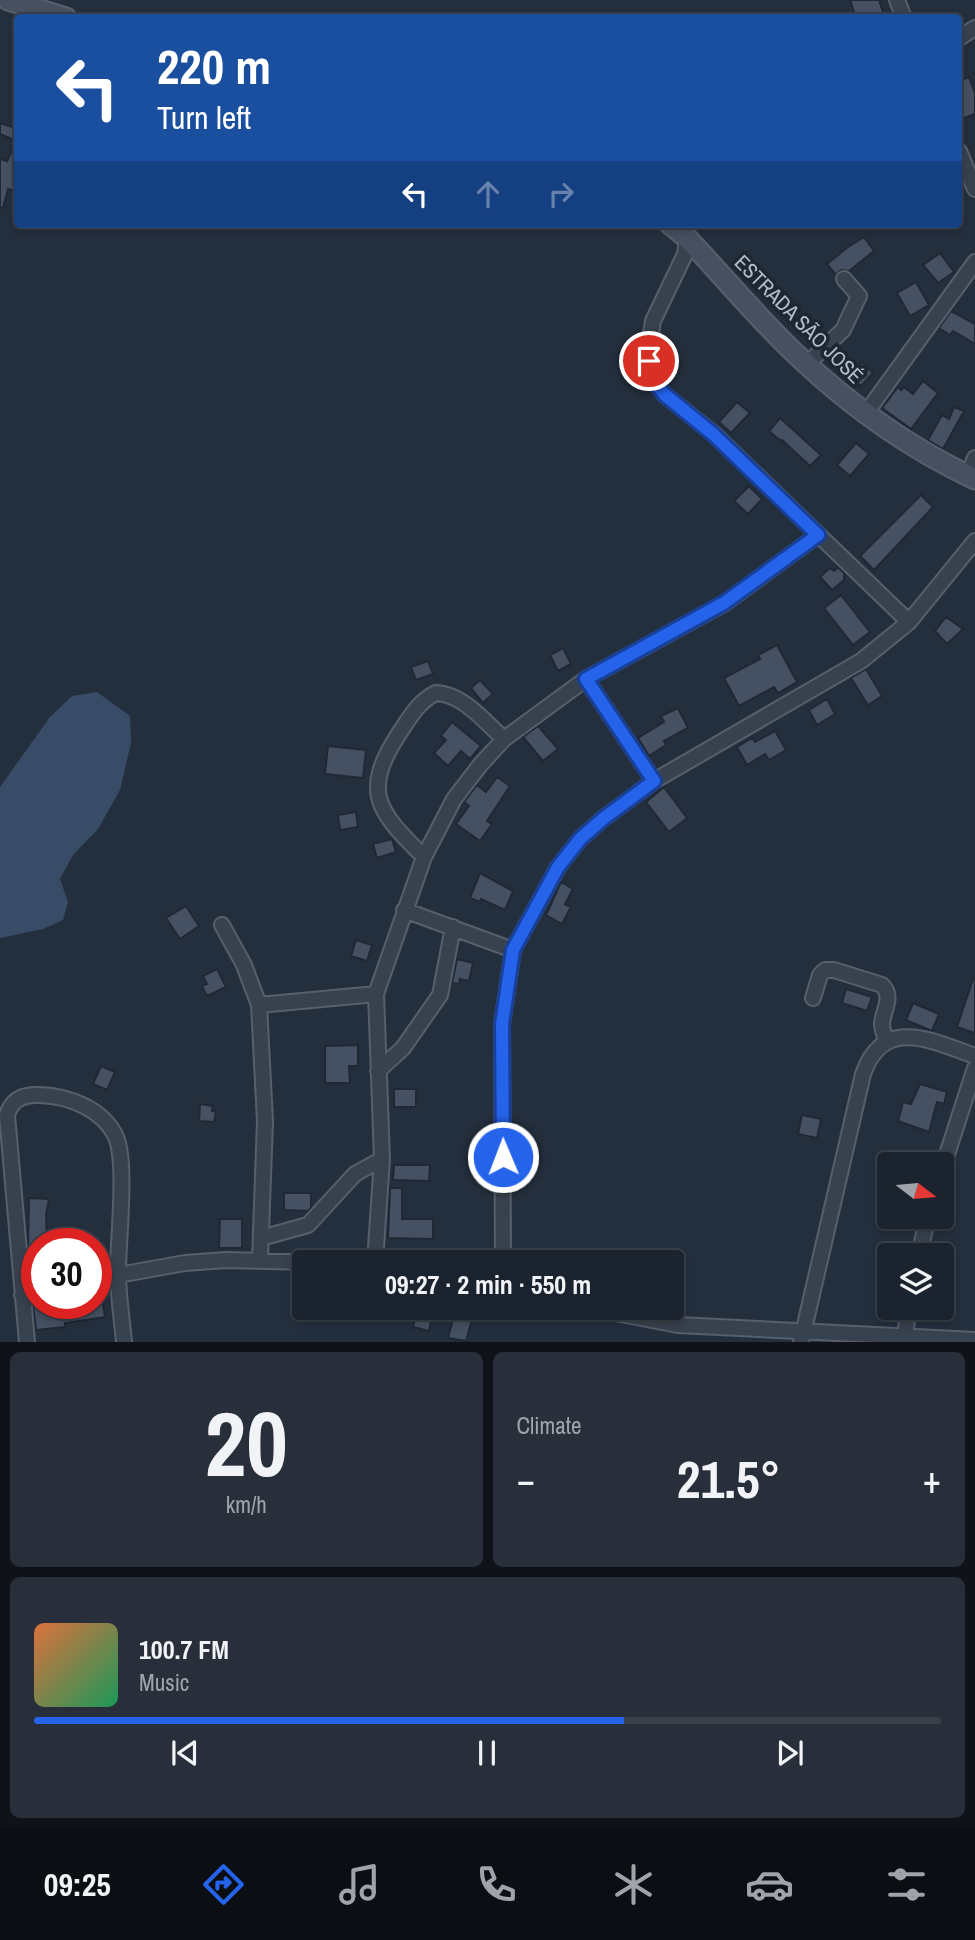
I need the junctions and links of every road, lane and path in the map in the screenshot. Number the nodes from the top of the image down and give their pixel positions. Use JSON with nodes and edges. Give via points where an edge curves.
{"nodes":[{"id":1,"x":8,"y":0,"type":"edge"},
{"id":2,"x":53,"y":14,"type":"edge"},
{"id":3,"x":962,"y":157,"type":"edge"},
{"id":4,"x":975,"y":189,"type":"edge"},
{"id":5,"x":675,"y":228,"type":"edge"},
{"id":6,"x":687,"y":238,"type":"junction"},
{"id":7,"x":975,"y":262,"type":"edge"},
{"id":8,"x":844,"y":279,"type":"dead end"},
{"id":9,"x":807,"y":364,"type":"junction"},
{"id":10,"x":866,"y":413,"type":"junction"},
{"id":11,"x":973,"y":471,"type":"edge"},
{"id":12,"x":818,"y":535,"type":"junction"},
{"id":13,"x":975,"y":541,"type":"edge"},
{"id":14,"x":909,"y":622,"type":"junction"},
{"id":15,"x":586,"y":679,"type":"junction"},
{"id":16,"x":503,"y":739,"type":"junction"},
{"id":17,"x":654,"y":781,"type":"junction"},
{"id":18,"x":424,"y":857,"type":"junction"},
{"id":19,"x":404,"y":910,"type":"junction"},
{"id":20,"x":222,"y":925,"type":"dead end"},
{"id":21,"x":453,"y":927,"type":"junction"},
{"id":22,"x":513,"y":950,"type":"junction"},
{"id":23,"x":376,"y":993,"type":"junction"},
{"id":24,"x":813,"y":998,"type":"dead end"},
{"id":25,"x":259,"y":1005,"type":"junction"},
{"id":26,"x":886,"y":1041,"type":"junction"},
{"id":27,"x":975,"y":1056,"type":"edge"},
{"id":28,"x":975,"y":1068,"type":"edge"},
{"id":29,"x":378,"y":1070,"type":"junction"},
{"id":30,"x":15,"y":1101,"type":"junction"},
{"id":31,"x":0,"y":1104,"type":"edge"},
{"id":32,"x":948,"y":1152,"type":"edge"},
{"id":33,"x":382,"y":1159,"type":"junction"},
{"id":34,"x":261,"y":1238,"type":"junction"},
{"id":35,"x":376,"y":1250,"type":"edge"},
{"id":36,"x":503,"y":1250,"type":"edge"},
{"id":37,"x":260,"y":1260,"type":"junction"},
{"id":38,"x":292,"y":1261,"type":"edge"},
{"id":39,"x":118,"y":1275,"type":"junction"},
{"id":40,"x":112,"y":1276,"type":"edge"},
{"id":41,"x":21,"y":1284,"type":"edge"},
{"id":42,"x":25,"y":1319,"type":"edge"},
{"id":43,"x":652,"y":1320,"type":"edge"},
{"id":44,"x":907,"y":1320,"type":"edge"},
{"id":45,"x":802,"y":1337,"type":"edge"},
{"id":46,"x":905,"y":1340,"type":"edge"},
{"id":47,"x":975,"y":1340,"type":"edge"},
{"id":48,"x":27,"y":1342,"type":"edge"},
{"id":49,"x":124,"y":1342,"type":"edge"}],
"edges":[{"from":1,"to":2,"type":"street"},
{"from":3,"to":4,"type":"street"},
{"from":5,"to":6,"type":"street","name":"ESTRADA SÃO JOSÉ"},
{"from":6,"to":9,"type":"street","name":"ESTRADA SÃO JOSÉ"},
{"from":6,"to":12,"type":"street","via":[[685,254],[653,321],[650,377]]},
{"from":7,"to":10,"type":"street"},
{"from":8,"to":9,"type":"street","via":[[859,296],[843,330]]},
{"from":9,"to":10,"type":"street","name":"ESTRADA SÃO JOSÉ"},
{"from":10,"to":11,"type":"street","name":"ESTRADA SÃO JOSÉ","via":[[894,433]]},
{"from":12,"to":14,"type":"street"},
{"from":12,"to":15,"type":"street","via":[[724,603]]},
{"from":13,"to":14,"type":"street"},
{"from":14,"to":17,"type":"street","via":[[861,661]]},
{"from":15,"to":16,"type":"street"},
{"from":15,"to":17,"type":"street"},
{"from":16,"to":18,"type":"street","via":[[454,799]]},
{"from":16,"to":18,"type":"street","via":[[449,694],[436,693],[416,708],[381,764],[377,789],[392,825]]},
{"from":17,"to":22,"type":"street","via":[[581,838],[558,867]]},
{"from":18,"to":19,"type":"street"},
{"from":19,"to":21,"type":"street"},
{"from":19,"to":23,"type":"street"},
{"from":20,"to":25,"type":"street"},
{"from":21,"to":22,"type":"street"},
{"from":21,"to":29,"type":"street","via":[[440,995],[403,1048]]},
{"from":22,"to":36,"type":"street","via":[[502,1024]]},
{"from":23,"to":25,"type":"street"},
{"from":23,"to":29,"type":"street"},
{"from":24,"to":26,"type":"street","via":[[825,970],[881,985],[888,999],[882,1026]]},
{"from":25,"to":34,"type":"street","via":[[264,1121]]},
{"from":26,"to":27,"type":"street","via":[[910,1036]]},
{"from":26,"to":45,"type":"street","via":[[873,1052],[863,1074]]},
{"from":28,"to":32,"type":"street"},
{"from":29,"to":33,"type":"street"},
{"from":30,"to":31,"type":"street"},
{"from":30,"to":39,"type":"street","via":[[30,1094],[83,1106],[106,1121],[117,1139]]},
{"from":30,"to":41,"type":"street","via":[[9,1108],[7,1126]]},
{"from":33,"to":34,"type":"street","via":[[355,1174],[308,1225]]},
{"from":33,"to":35,"type":"street"},
{"from":34,"to":37,"type":"street"},
{"from":37,"to":38,"type":"street"},
{"from":37,"to":39,"type":"street","via":[[176,1264]]},
{"from":39,"to":40,"type":"street"},
{"from":39,"to":49,"type":"street"},
{"from":42,"to":48,"type":"street"},
{"from":43,"to":45,"type":"street"},
{"from":44,"to":46,"type":"street"},
{"from":45,"to":46,"type":"street"},
{"from":46,"to":47,"type":"street"}]}
